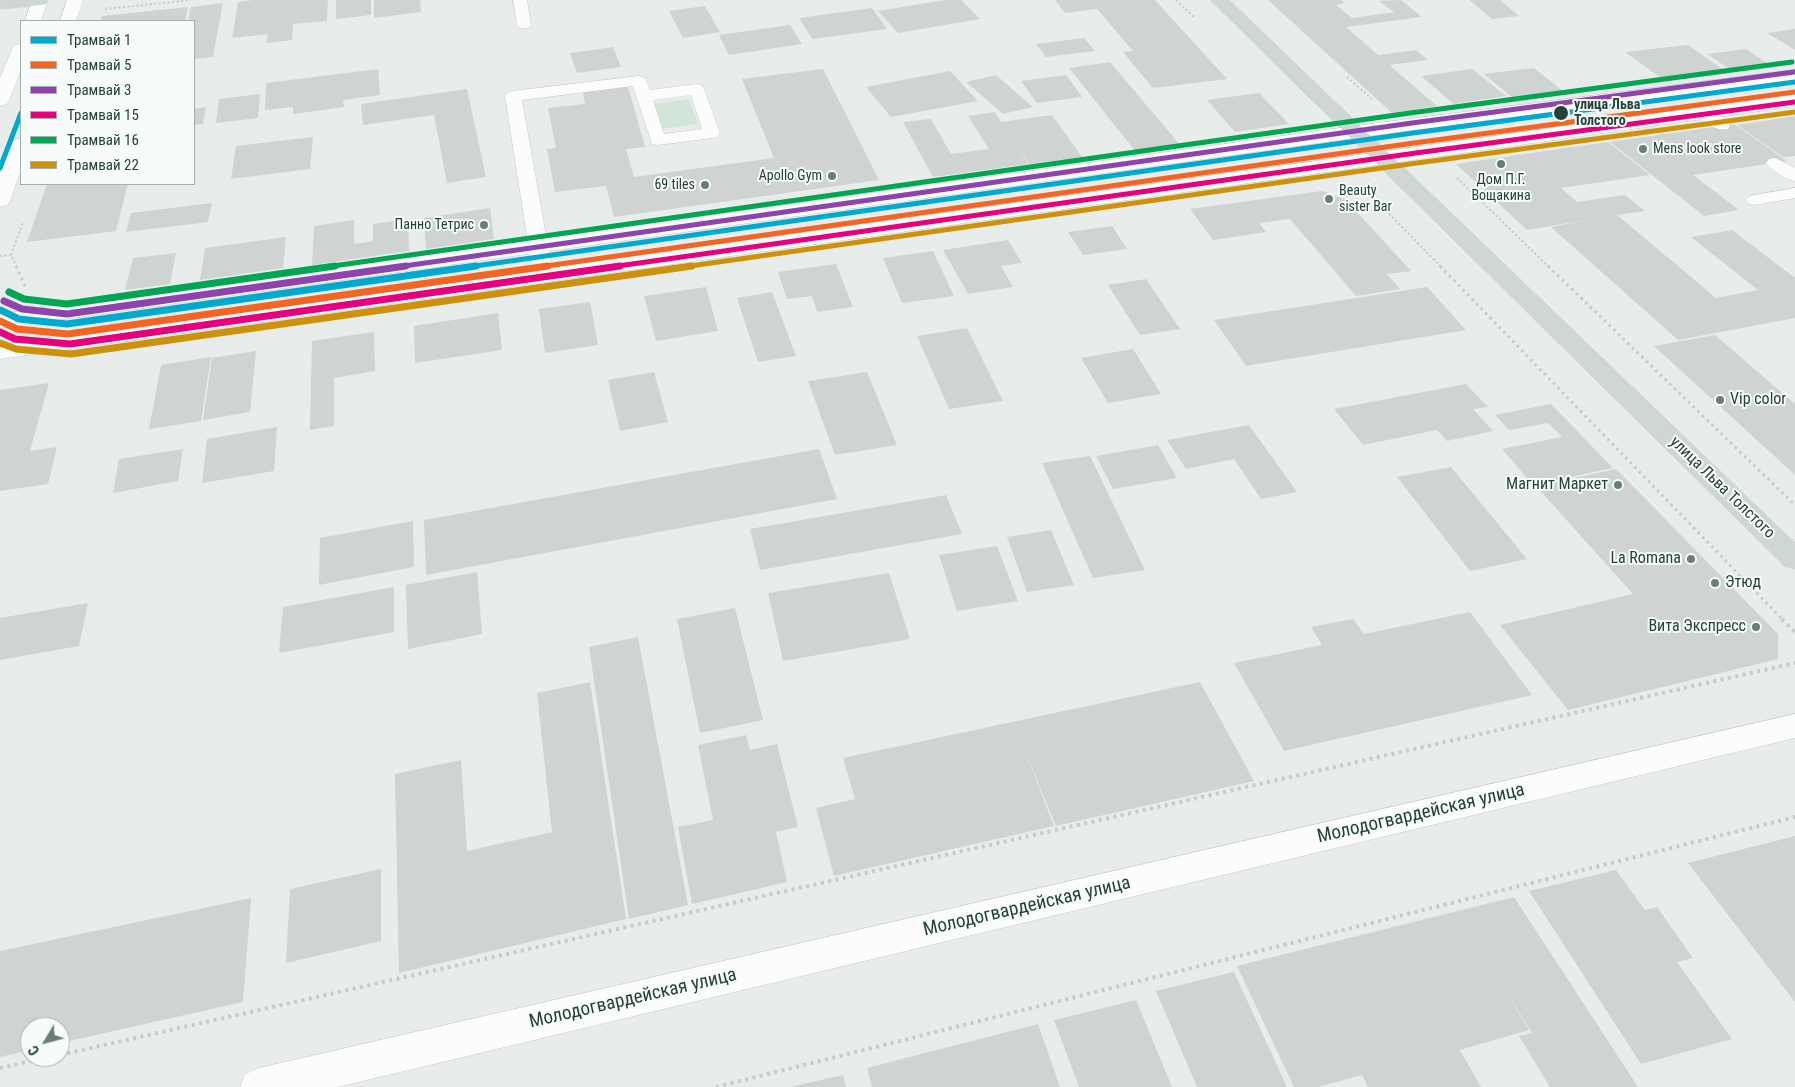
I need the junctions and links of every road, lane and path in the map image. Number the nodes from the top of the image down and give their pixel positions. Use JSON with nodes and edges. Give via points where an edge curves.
{"nodes":[{"id":1,"x":40,"y":0,"type":"edge"},
{"id":2,"x":76,"y":0,"type":"edge"},
{"id":3,"x":191,"y":0,"type":"edge"},
{"id":4,"x":520,"y":0,"type":"edge"},
{"id":5,"x":1176,"y":0,"type":"edge"},
{"id":6,"x":1218,"y":0,"type":"edge"},
{"id":7,"x":0,"y":4,"type":"edge"},
{"id":8,"x":101,"y":9,"type":"dead end"},
{"id":9,"x":33,"y":20,"type":"edge"},
{"id":10,"x":68,"y":20,"type":"edge"},
{"id":11,"x":1197,"y":20,"type":"dead end"},
{"id":12,"x":524,"y":25,"type":"dead end"},
{"id":13,"x":20,"y":51,"type":"edge"},
{"id":14,"x":1344,"y":74,"type":"dead end"},
{"id":15,"x":1795,"y":75,"type":"edge"},
{"id":16,"x":644,"y":96,"type":"dead end"},
{"id":17,"x":0,"y":100,"type":"edge"},
{"id":18,"x":1795,"y":100,"type":"edge"},
{"id":19,"x":1704,"y":113,"type":"junction"},
{"id":20,"x":1722,"y":126,"type":"dead end"},
{"id":21,"x":1404,"y":127,"type":"junction"},
{"id":22,"x":1354,"y":132,"type":"junction"},
{"id":23,"x":20,"y":147,"type":"edge"},
{"id":24,"x":1433,"y":151,"type":"junction"},
{"id":25,"x":1382,"y":158,"type":"junction"},
{"id":26,"x":1775,"y":163,"type":"dead end"},
{"id":27,"x":1337,"y":164,"type":"junction"},
{"id":28,"x":1795,"y":176,"type":"edge"},
{"id":29,"x":1795,"y":194,"type":"edge"},
{"id":30,"x":1755,"y":200,"type":"dead end"},
{"id":31,"x":0,"y":201,"type":"edge"},
{"id":32,"x":24,"y":219,"type":"dead end"},
{"id":33,"x":538,"y":246,"type":"junction"},
{"id":34,"x":11,"y":255,"type":"junction"},
{"id":35,"x":0,"y":256,"type":"edge"},
{"id":36,"x":543,"y":275,"type":"junction"},
{"id":37,"x":26,"y":289,"type":"dead end"},
{"id":38,"x":0,"y":321,"type":"edge"},
{"id":39,"x":0,"y":352,"type":"edge"},
{"id":40,"x":1795,"y":505,"type":"edge"},
{"id":41,"x":1795,"y":559,"type":"edge"},
{"id":42,"x":1795,"y":632,"type":"edge"},
{"id":43,"x":1795,"y":663,"type":"edge"},
{"id":44,"x":1795,"y":726,"type":"edge"},
{"id":45,"x":1795,"y":817,"type":"edge"},
{"id":46,"x":70,"y":1052,"type":"edge"},
{"id":47,"x":20,"y":1064,"type":"edge"},
{"id":48,"x":0,"y":1068,"type":"edge"},
{"id":49,"x":259,"y":1087,"type":"edge"},
{"id":50,"x":716,"y":1087,"type":"edge"}],
"edges":[{"from":1,"to":7,"type":"main road"},
{"from":1,"to":9,"type":"main road"},
{"from":2,"to":10,"type":"main road"},
{"from":3,"to":8,"type":"path"},
{"from":4,"to":12,"type":"lane"},
{"from":5,"to":11,"type":"path"},
{"from":6,"to":22,"type":"main road","name":"улица Льва Толстого"},
{"from":13,"to":17,"type":"main road"},
{"from":14,"to":21,"type":"path"},
{"from":15,"to":21,"type":"main road"},
{"from":16,"to":33,"type":"lane","via":[[640,81],[513,96]]},
{"from":18,"to":19,"type":"main road"},
{"from":19,"to":20,"type":"lane"},
{"from":19,"to":24,"type":"main road"},
{"from":21,"to":22,"type":"main road"},
{"from":22,"to":25,"type":"main road","name":"улица Льва Толстого"},
{"from":22,"to":33,"type":"main road"},
{"from":23,"to":31,"type":"main road"},
{"from":24,"to":25,"type":"main road"},
{"from":24,"to":40,"type":"path"},
{"from":25,"to":27,"type":"main road"},
{"from":25,"to":41,"type":"main road","name":"улица Льва Толстого"},
{"from":26,"to":28,"type":"lane"},
{"from":27,"to":36,"type":"main road"},
{"from":27,"to":42,"type":"path","via":[[1354,177]]},
{"from":29,"to":30,"type":"lane"},
{"from":32,"to":34,"type":"path"},
{"from":33,"to":36,"type":"lane"},
{"from":33,"to":38,"type":"main road"},
{"from":34,"to":35,"type":"path"},
{"from":34,"to":37,"type":"path"},
{"from":36,"to":39,"type":"main road"},
{"from":43,"to":46,"type":"path"},
{"from":44,"to":49,"type":"main road","name":"Молодогвардейская улица"},
{"from":45,"to":50,"type":"path"},
{"from":47,"to":48,"type":"path"}]}
